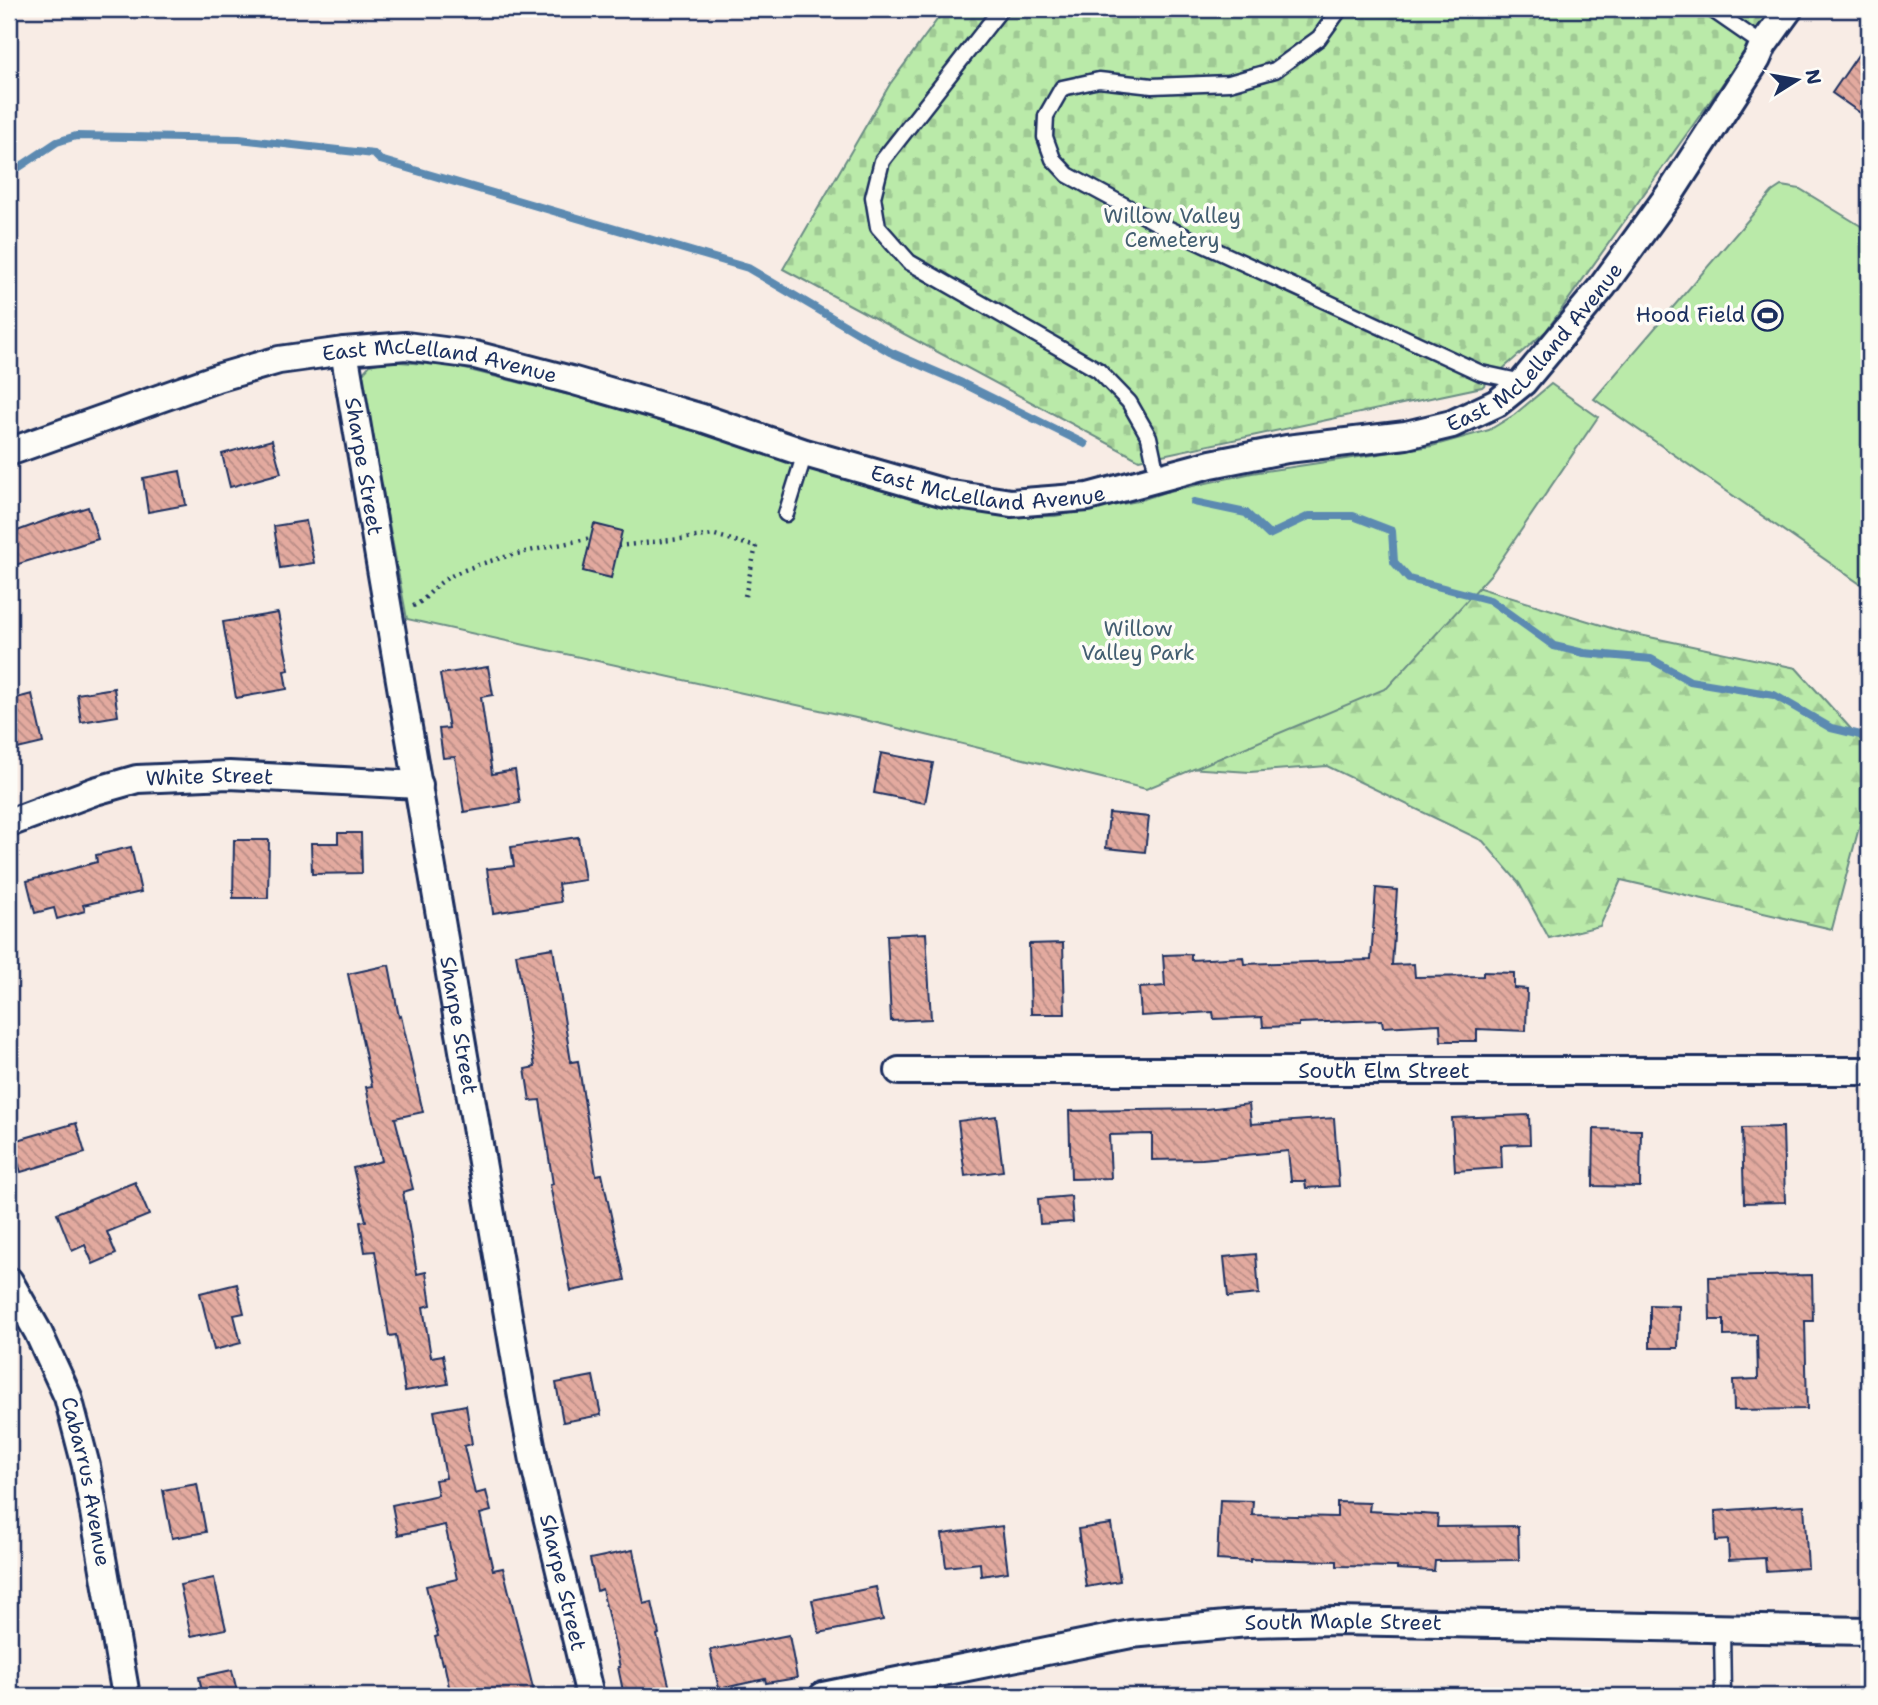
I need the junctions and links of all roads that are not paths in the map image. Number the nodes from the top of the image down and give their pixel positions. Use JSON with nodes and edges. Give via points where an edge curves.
{"nodes":[{"id":1,"x":1001,"y":9,"type":"edge"},
{"id":2,"x":1340,"y":9,"type":"edge"},
{"id":3,"x":1710,"y":9,"type":"edge"},
{"id":4,"x":1789,"y":9,"type":"edge"},
{"id":5,"x":1763,"y":45,"type":"junction"},
{"id":6,"x":344,"y":351,"type":"junction"},
{"id":7,"x":1523,"y":382,"type":"junction"},
{"id":8,"x":9,"y":452,"type":"edge"},
{"id":9,"x":804,"y":453,"type":"junction"},
{"id":10,"x":1158,"y":479,"type":"junction"},
{"id":11,"x":786,"y":514,"type":"dead end"},
{"id":12,"x":419,"y":785,"type":"junction"},
{"id":13,"x":9,"y":823,"type":"edge"},
{"id":14,"x":1869,"y":1070,"type":"edge"},
{"id":15,"x":899,"y":1071,"type":"dead end"},
{"id":16,"x":9,"y":1281,"type":"edge"},
{"id":17,"x":1722,"y":1628,"type":"junction"},
{"id":18,"x":1869,"y":1631,"type":"edge"},
{"id":19,"x":126,"y":1696,"type":"edge"},
{"id":20,"x":590,"y":1696,"type":"edge"},
{"id":21,"x":823,"y":1696,"type":"edge"},
{"id":22,"x":1723,"y":1696,"type":"edge"}],
"edges":[{"from":1,"to":10,"type":"lane","via":[[882,161],[873,197],[878,227],[909,262],[1098,370],[1129,402],[1143,425]]},
{"from":2,"to":7,"type":"lane","via":[[1319,38],[1275,70],[1229,83],[1152,86],[1099,80],[1062,88],[1046,116],[1045,137],[1053,159],[1068,175],[1171,230],[1480,373]]},
{"from":3,"to":5,"type":"lane"},
{"from":4,"to":5,"type":"street","name":"East McLelland Avenue"},
{"from":5,"to":7,"type":"street","name":"East McLelland Avenue","via":[[1671,192],[1602,287]]},
{"from":6,"to":8,"type":"street","name":"East McLelland Avenue","via":[[279,360],[217,378]]},
{"from":6,"to":9,"type":"street","name":"East McLelland Avenue","via":[[406,346],[475,355],[702,418]]},
{"from":6,"to":12,"type":"street","name":"Sharpe Street"},
{"from":7,"to":10,"type":"street","name":"East McLelland Avenue","via":[[1497,402],[1452,424],[1406,435],[1287,449]]},
{"from":9,"to":10,"type":"street","name":"East McLelland Avenue","via":[[945,493],[1011,503],[1088,497]]},
{"from":9,"to":11,"type":"lane"},
{"from":12,"to":13,"type":"street","name":"White Street","via":[[229,775],[138,779]]},
{"from":12,"to":20,"type":"street","name":"Sharpe Street","via":[[523,1403]]},
{"from":14,"to":15,"type":"street","name":"South Elm Street"},
{"from":16,"to":19,"type":"street","name":"Cabarrus Avenue","via":[[68,1397],[86,1466]]},
{"from":17,"to":18,"type":"street","name":"South Maple Street"},
{"from":17,"to":21,"type":"street","name":"South Maple Street","via":[[1247,1622],[1131,1634]]},
{"from":17,"to":22,"type":"lane"}]}
